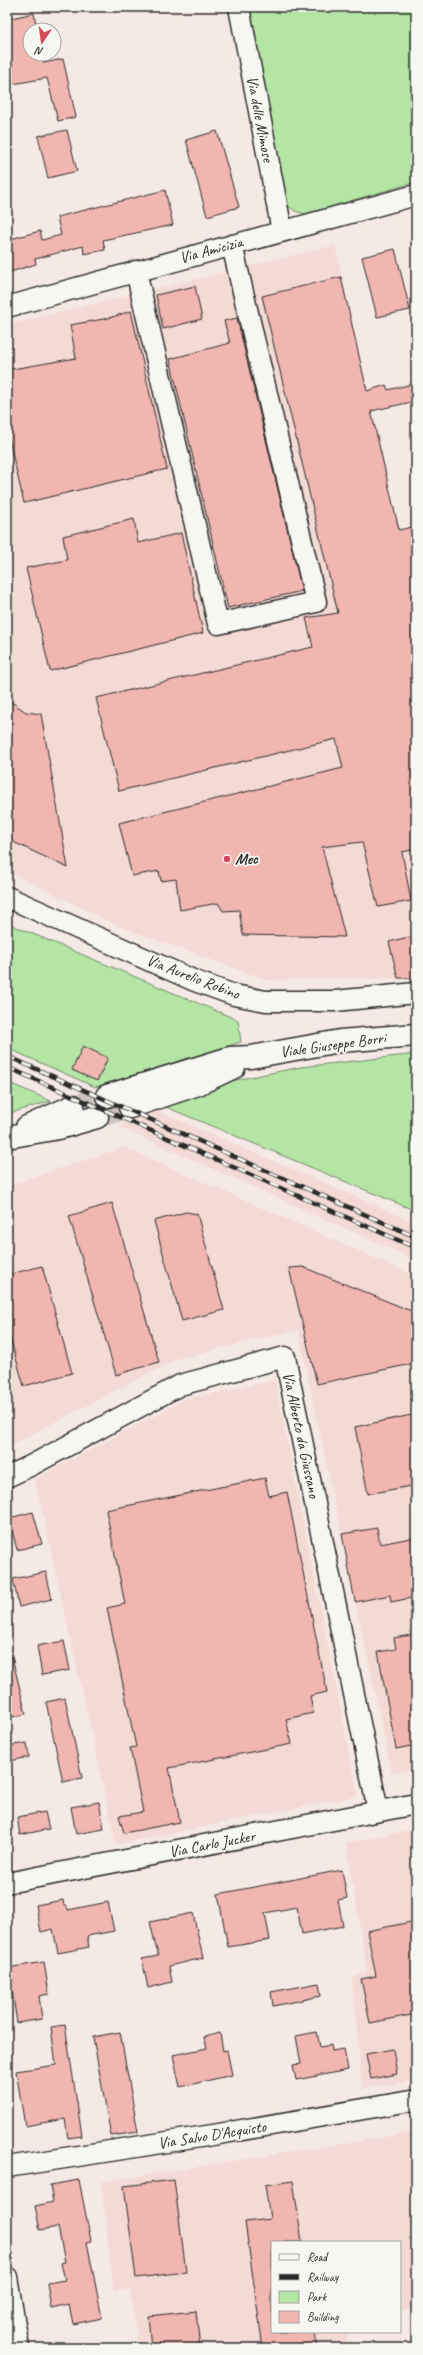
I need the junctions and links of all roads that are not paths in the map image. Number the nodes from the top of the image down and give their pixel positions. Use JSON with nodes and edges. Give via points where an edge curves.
{"nodes":[{"id":1,"x":239,"y":7,"type":"edge"},
{"id":2,"x":415,"y":198,"type":"edge"},
{"id":3,"x":282,"y":231,"type":"junction"},
{"id":4,"x":232,"y":245,"type":"junction"},
{"id":5,"x":136,"y":271,"type":"junction"},
{"id":6,"x":7,"y":307,"type":"edge"},
{"id":7,"x":7,"y":897,"type":"edge"},
{"id":8,"x":416,"y":993,"type":"edge"},
{"id":9,"x":416,"y":1035,"type":"edge"},
{"id":10,"x":251,"y":1057,"type":"junction"},
{"id":11,"x":107,"y":1096,"type":"tunnel mouth"},
{"id":12,"x":73,"y":1106,"type":"tunnel mouth"},
{"id":13,"x":130,"y":1106,"type":"tunnel mouth"},
{"id":14,"x":97,"y":1117,"type":"tunnel mouth"},
{"id":15,"x":11,"y":1135,"type":"edge"},
{"id":16,"x":7,"y":1477,"type":"edge"},
{"id":17,"x":416,"y":1804,"type":"edge"},
{"id":18,"x":378,"y":1811,"type":"junction"},
{"id":19,"x":7,"y":1883,"type":"edge"},
{"id":20,"x":416,"y":2100,"type":"edge"},
{"id":21,"x":7,"y":2167,"type":"edge"},
{"id":22,"x":7,"y":2277,"type":"edge"},
{"id":23,"x":19,"y":2348,"type":"edge"}],
"edges":[{"from":1,"to":3,"type":"street","name":"Via delle Mimose"},
{"from":2,"to":3,"type":"street","name":"Via Amicizia"},
{"from":3,"to":4,"type":"street","name":"Via Amicizia"},
{"from":4,"to":5,"type":"street","name":"Via Amicizia"},
{"from":4,"to":5,"type":"street","via":[[316,602],[218,624]]},
{"from":5,"to":6,"type":"street","name":"Via Amicizia"},
{"from":7,"to":8,"type":"street","name":"Via Aurelio Robino","via":[[194,981],[234,995],[266,1001],[335,1001]]},
{"from":9,"to":10,"type":"main road","name":"Viale Giuseppe Borri","via":[[340,1041]]},
{"from":10,"to":11,"type":"main road","name":"Viale Giuseppe Borri","via":[[227,1058]]},
{"from":10,"to":13,"type":"main road","name":"Viale Giuseppe Borri","via":[[207,1080]]},
{"from":12,"to":15,"type":"main road"},
{"from":14,"to":15,"type":"main road","via":[[59,1128]]},
{"from":16,"to":18,"type":"street","name":"Via Alberto da Giussano","via":[[32,1466],[180,1385],[285,1357]]},
{"from":17,"to":18,"type":"street","name":"Via Carlo Jucker"},
{"from":18,"to":19,"type":"street","name":"Via Carlo Jucker"},
{"from":20,"to":21,"type":"street","name":"Via Salvo D'Acquisto"},
{"from":22,"to":23,"type":"street"}]}
